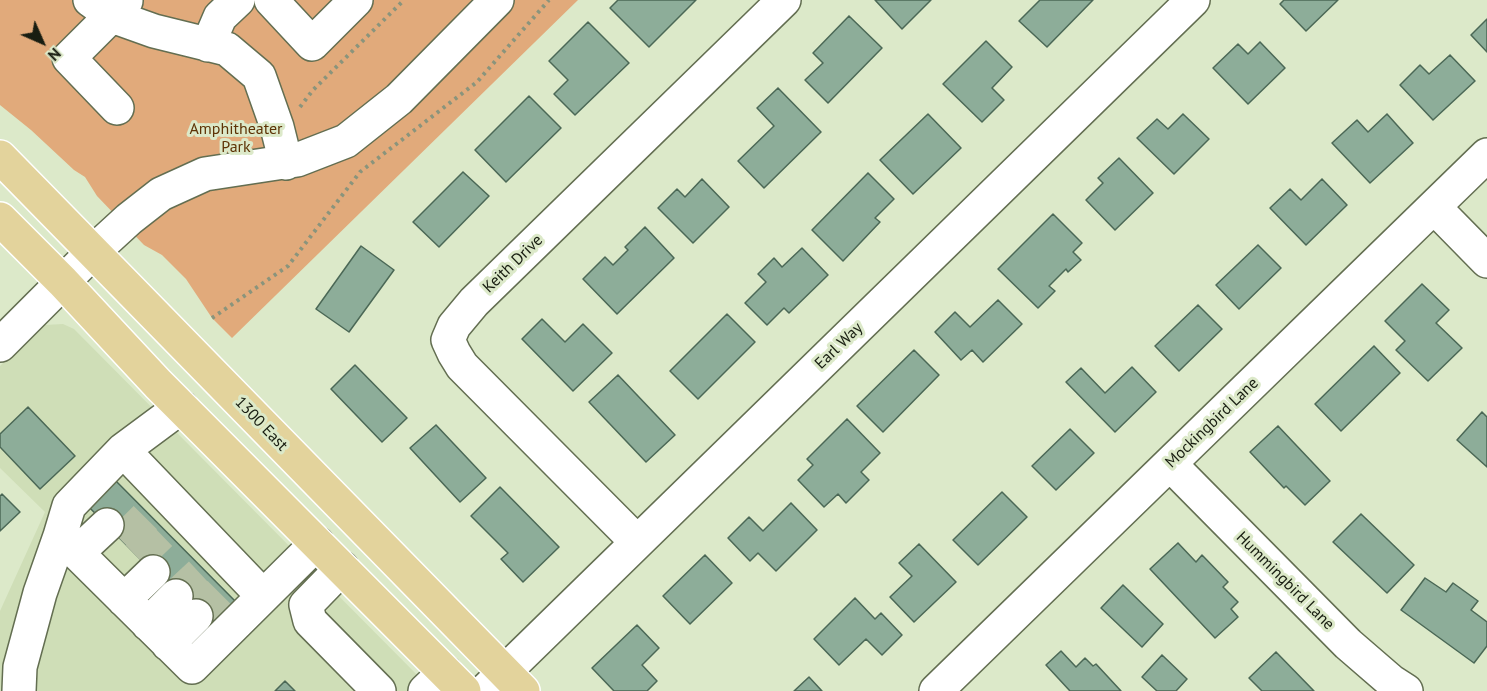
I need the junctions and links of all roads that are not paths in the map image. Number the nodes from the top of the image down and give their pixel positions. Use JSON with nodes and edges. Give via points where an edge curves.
{"nodes":[{"id":1,"x":238,"y":0,"type":"edge"},
{"id":2,"x":272,"y":0,"type":"edge"},
{"id":3,"x":356,"y":0,"type":"edge"},
{"id":4,"x":497,"y":0,"type":"edge"},
{"id":5,"x":784,"y":0,"type":"edge"},
{"id":6,"x":1193,"y":0,"type":"edge"},
{"id":7,"x":110,"y":5,"type":"edge"},
{"id":8,"x":208,"y":45,"type":"junction"},
{"id":9,"x":117,"y":108,"type":"dead end"},
{"id":10,"x":1487,"y":155,"type":"edge"},
{"id":11,"x":0,"y":157,"type":"edge"},
{"id":12,"x":286,"y":162,"type":"junction"},
{"id":13,"x":1434,"y":207,"type":"junction"},
{"id":14,"x":0,"y":219,"type":"edge"},
{"id":15,"x":93,"y":252,"type":"junction"},
{"id":16,"x":1487,"y":261,"type":"edge"},
{"id":17,"x":63,"y":282,"type":"junction"},
{"id":18,"x":0,"y":345,"type":"edge"},
{"id":19,"x":181,"y":407,"type":"junction"},
{"id":20,"x":123,"y":450,"type":"junction"},
{"id":21,"x":1170,"y":464,"type":"junction"},
{"id":22,"x":637,"y":542,"type":"junction"},
{"id":23,"x":317,"y":543,"type":"junction"},
{"id":24,"x":342,"y":568,"type":"junction"},
{"id":25,"x":92,"y":569,"type":"junction"},
{"id":26,"x":263,"y":596,"type":"junction"},
{"id":27,"x":186,"y":606,"type":"tunnel mouth"},
{"id":28,"x":158,"y":634,"type":"junction"},
{"id":29,"x":444,"y":685,"type":"edge"},
{"id":30,"x":504,"y":685,"type":"edge"},
{"id":31,"x":19,"y":691,"type":"edge"},
{"id":32,"x":379,"y":691,"type":"edge"},
{"id":33,"x":936,"y":691,"type":"edge"},
{"id":34,"x":1406,"y":691,"type":"edge"}],
"edges":[{"from":1,"to":8,"type":"street","via":[[220,17]]},
{"from":2,"to":3,"type":"street","via":[[312,44]]},
{"from":4,"to":12,"type":"street","via":[[399,99],[346,141]]},
{"from":5,"to":22,"type":"street","name":"Keith Drive","via":[[474,302],[448,340],[462,366]]},
{"from":6,"to":22,"type":"street","name":"Earl Way"},
{"from":7,"to":8,"type":"street","via":[[154,31]]},
{"from":7,"to":9,"type":"street","via":[[69,58]]},
{"from":8,"to":12,"type":"street","via":[[227,49],[259,76]]},
{"from":10,"to":13,"type":"street","name":"Mockingbird Lane"},
{"from":11,"to":15,"type":"main road","name":"1300 East"},
{"from":12,"to":15,"type":"street","via":[[205,174],[161,194]]},
{"from":13,"to":16,"type":"street"},
{"from":13,"to":21,"type":"street","name":"Mockingbird Lane"},
{"from":14,"to":17,"type":"main road"},
{"from":15,"to":17,"type":"street"},
{"from":15,"to":30,"type":"main road","name":"1300 East"},
{"from":17,"to":18,"type":"street"},
{"from":17,"to":19,"type":"main road"},
{"from":19,"to":20,"type":"street"},
{"from":19,"to":23,"type":"main road"},
{"from":20,"to":25,"type":"street","via":[[69,506]]},
{"from":20,"to":26,"type":"street","via":[[166,513],[222,571]]},
{"from":21,"to":33,"type":"street","name":"Mockingbird Lane"},
{"from":21,"to":34,"type":"street","name":"Hummingbird Lane","via":[[1348,644]]},
{"from":22,"to":30,"type":"street","name":"Earl Way"},
{"from":23,"to":24,"type":"main road"},
{"from":23,"to":26,"type":"street"},
{"from":24,"to":29,"type":"main road"},
{"from":24,"to":32,"type":"street","via":[[306,605],[310,621]]},
{"from":25,"to":25,"type":"street","via":[[130,549]]},
{"from":25,"to":28,"type":"street"},
{"from":25,"to":31,"type":"street","via":[[40,593],[20,667]]},
{"from":26,"to":28,"type":"street","via":[[192,667]]},
{"from":27,"to":28,"type":"street"}]}
